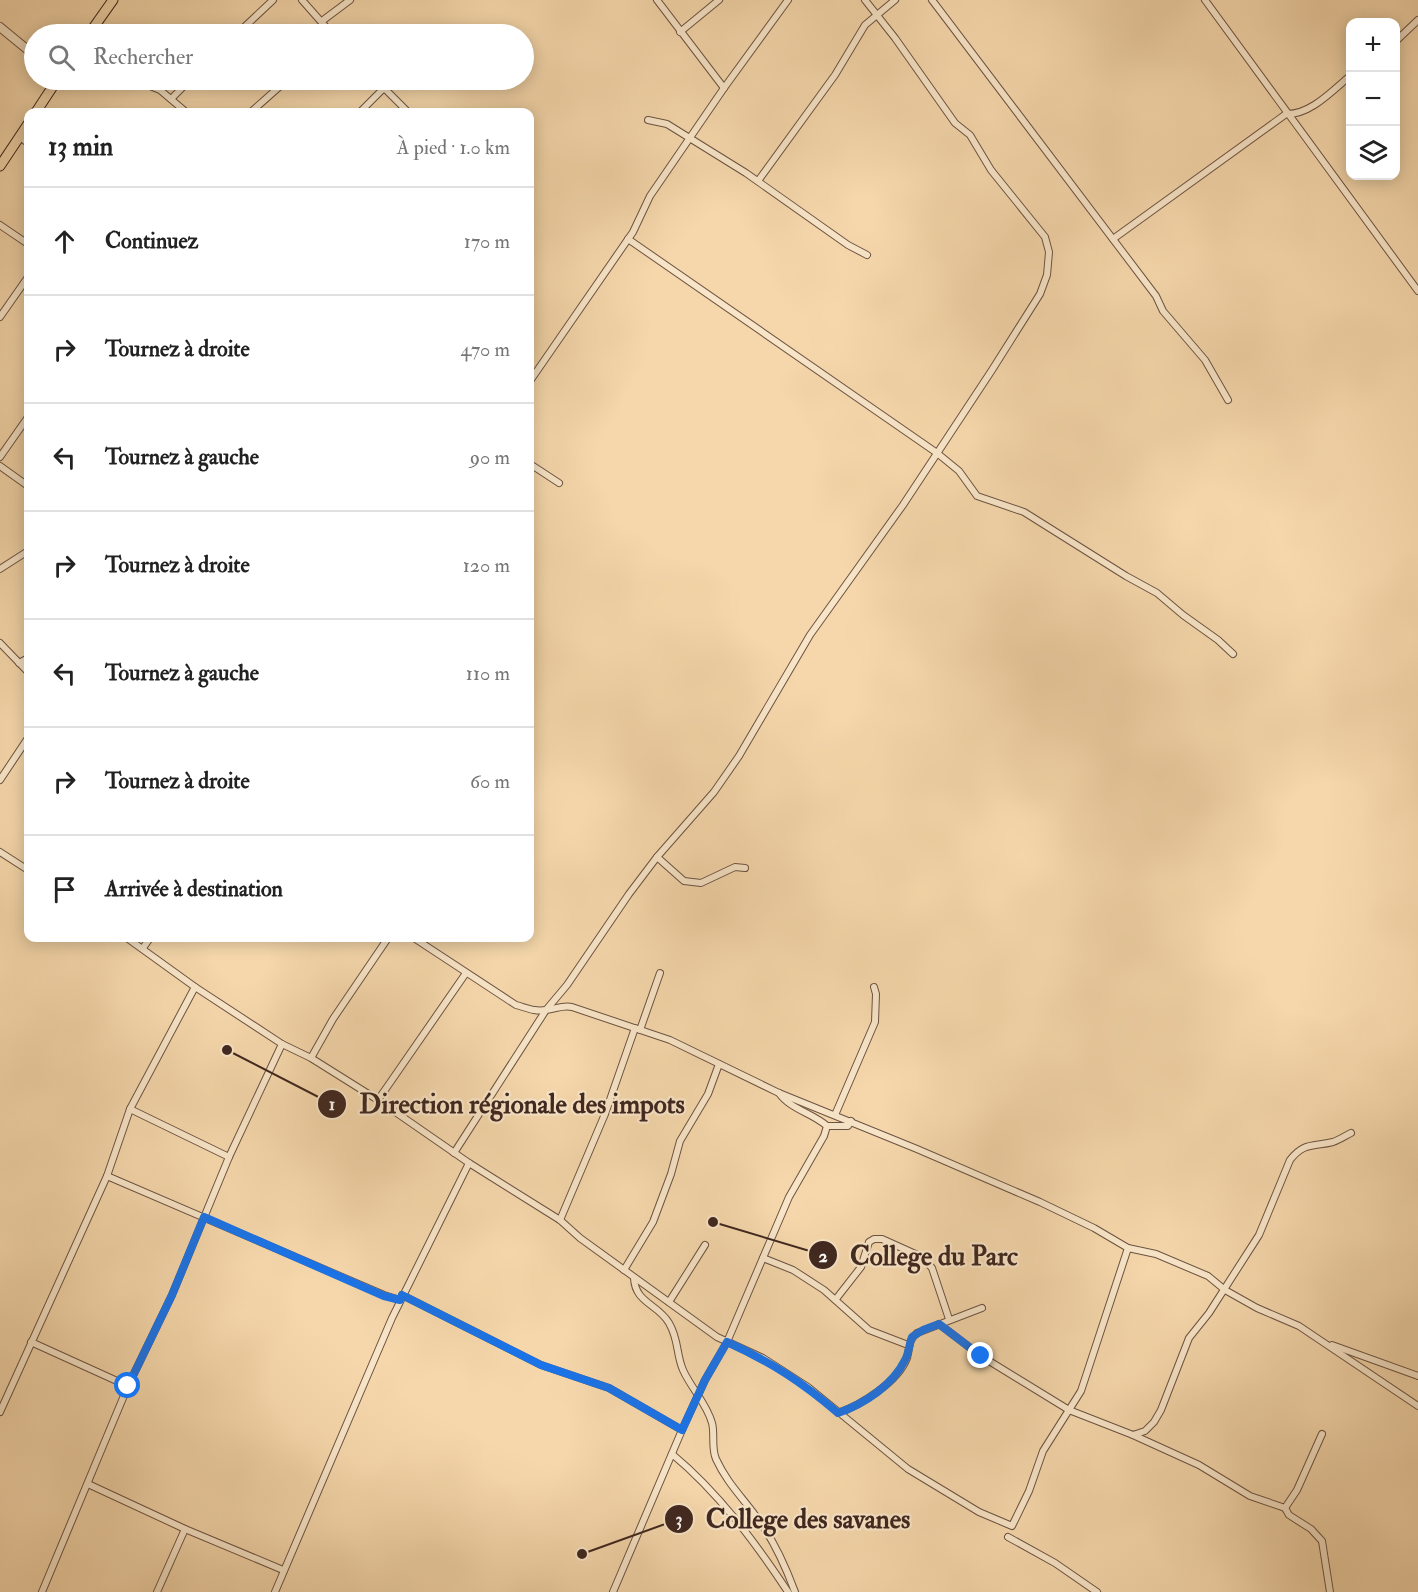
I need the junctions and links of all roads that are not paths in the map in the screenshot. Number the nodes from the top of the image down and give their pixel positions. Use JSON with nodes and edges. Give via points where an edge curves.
{"nodes":[{"id":1,"x":113,"y":0,"type":"edge"},
{"id":2,"x":273,"y":0,"type":"edge"},
{"id":3,"x":302,"y":0,"type":"edge"},
{"id":4,"x":350,"y":0,"type":"edge"},
{"id":5,"x":657,"y":0,"type":"edge"},
{"id":6,"x":719,"y":0,"type":"edge"},
{"id":7,"x":788,"y":0,"type":"edge"},
{"id":8,"x":865,"y":0,"type":"edge"},
{"id":9,"x":895,"y":0,"type":"edge"},
{"id":10,"x":932,"y":0,"type":"edge"},
{"id":11,"x":1205,"y":0,"type":"edge"},
{"id":12,"x":876,"y":15,"type":"junction"},
{"id":13,"x":1418,"y":20,"type":"edge"},
{"id":14,"x":322,"y":21,"type":"junction"},
{"id":15,"x":96,"y":24,"type":"edge"},
{"id":16,"x":248,"y":24,"type":"edge"},
{"id":17,"x":324,"y":24,"type":"edge"},
{"id":18,"x":0,"y":27,"type":"edge"},
{"id":19,"x":680,"y":32,"type":"junction"},
{"id":20,"x":1400,"y":36,"type":"edge"},
{"id":21,"x":24,"y":47,"type":"edge"},
{"id":22,"x":1346,"y":79,"type":"edge"},
{"id":23,"x":724,"y":88,"type":"junction"},
{"id":24,"x":50,"y":90,"type":"edge"},
{"id":25,"x":160,"y":90,"type":"edge"},
{"id":26,"x":180,"y":90,"type":"edge"},
{"id":27,"x":276,"y":90,"type":"edge"},
{"id":28,"x":382,"y":90,"type":"edge"},
{"id":29,"x":386,"y":90,"type":"edge"},
{"id":30,"x":171,"y":99,"type":"junction"},
{"id":31,"x":39,"y":108,"type":"edge"},
{"id":32,"x":181,"y":108,"type":"edge"},
{"id":33,"x":256,"y":108,"type":"edge"},
{"id":34,"x":364,"y":108,"type":"edge"},
{"id":35,"x":404,"y":108,"type":"edge"},
{"id":36,"x":1290,"y":114,"type":"junction"},
{"id":37,"x":648,"y":120,"type":"dead end"},
{"id":38,"x":24,"y":130,"type":"edge"},
{"id":39,"x":20,"y":137,"type":"junction"},
{"id":40,"x":24,"y":140,"type":"edge"},
{"id":41,"x":691,"y":140,"type":"junction"},
{"id":42,"x":0,"y":166,"type":"edge"},
{"id":43,"x":758,"y":181,"type":"junction"},
{"id":44,"x":0,"y":225,"type":"edge"},
{"id":45,"x":628,"y":239,"type":"junction"},
{"id":46,"x":1113,"y":239,"type":"junction"},
{"id":47,"x":24,"y":241,"type":"edge"},
{"id":48,"x":867,"y":255,"type":"dead end"},
{"id":49,"x":24,"y":283,"type":"edge"},
{"id":50,"x":1418,"y":291,"type":"edge"},
{"id":51,"x":0,"y":317,"type":"edge"},
{"id":52,"x":534,"y":375,"type":"edge"},
{"id":53,"x":1228,"y":400,"type":"dead end"},
{"id":54,"x":24,"y":423,"type":"edge"},
{"id":55,"x":937,"y":453,"type":"junction"},
{"id":56,"x":0,"y":457,"type":"edge"},
{"id":57,"x":0,"y":466,"type":"edge"},
{"id":58,"x":534,"y":467,"type":"edge"},
{"id":59,"x":24,"y":483,"type":"edge"},
{"id":60,"x":559,"y":483,"type":"dead end"},
{"id":61,"x":24,"y":554,"type":"edge"},
{"id":62,"x":0,"y":569,"type":"edge"},
{"id":63,"x":0,"y":644,"type":"edge"},
{"id":64,"x":1233,"y":654,"type":"dead end"},
{"id":65,"x":24,"y":660,"type":"edge"},
{"id":66,"x":19,"y":663,"type":"junction"},
{"id":67,"x":24,"y":668,"type":"edge"},
{"id":68,"x":24,"y":744,"type":"edge"},
{"id":69,"x":0,"y":780,"type":"edge"},
{"id":70,"x":0,"y":852,"type":"edge"},
{"id":71,"x":657,"y":857,"type":"junction"},
{"id":72,"x":24,"y":867,"type":"edge"},
{"id":73,"x":745,"y":868,"type":"dead end"},
{"id":74,"x":133,"y":942,"type":"edge"},
{"id":75,"x":147,"y":942,"type":"edge"},
{"id":76,"x":385,"y":942,"type":"edge"},
{"id":77,"x":420,"y":942,"type":"edge"},
{"id":78,"x":143,"y":948,"type":"junction"},
{"id":79,"x":466,"y":973,"type":"junction"},
{"id":80,"x":660,"y":973,"type":"dead end"},
{"id":81,"x":195,"y":987,"type":"junction"},
{"id":82,"x":874,"y":987,"type":"dead end"},
{"id":83,"x":546,"y":1010,"type":"junction"},
{"id":84,"x":638,"y":1029,"type":"junction"},
{"id":85,"x":282,"y":1044,"type":"junction"},
{"id":86,"x":311,"y":1058,"type":"junction"},
{"id":87,"x":719,"y":1064,"type":"junction"},
{"id":88,"x":779,"y":1093,"type":"junction"},
{"id":89,"x":378,"y":1100,"type":"junction"},
{"id":90,"x":130,"y":1109,"type":"junction"},
{"id":91,"x":835,"y":1115,"type":"junction"},
{"id":92,"x":851,"y":1121,"type":"junction"},
{"id":93,"x":827,"y":1126,"type":"junction"},
{"id":94,"x":1351,"y":1133,"type":"dead end"},
{"id":95,"x":454,"y":1153,"type":"junction"},
{"id":96,"x":229,"y":1157,"type":"junction"},
{"id":97,"x":469,"y":1163,"type":"junction"},
{"id":98,"x":107,"y":1176,"type":"junction"},
{"id":99,"x":204,"y":1217,"type":"junction"},
{"id":100,"x":560,"y":1220,"type":"junction"},
{"id":101,"x":705,"y":1245,"type":"dead end"},
{"id":102,"x":1128,"y":1248,"type":"junction"},
{"id":103,"x":763,"y":1258,"type":"junction"},
{"id":104,"x":624,"y":1270,"type":"junction"},
{"id":105,"x":634,"y":1278,"type":"junction"},
{"id":106,"x":1225,"y":1290,"type":"junction"},
{"id":107,"x":401,"y":1298,"type":"junction"},
{"id":108,"x":836,"y":1299,"type":"junction"},
{"id":109,"x":669,"y":1302,"type":"junction"},
{"id":110,"x":982,"y":1308,"type":"dead end"},
{"id":111,"x":949,"y":1319,"type":"junction"},
{"id":112,"x":939,"y":1324,"type":"junction"},
{"id":113,"x":31,"y":1342,"type":"junction"},
{"id":114,"x":727,"y":1342,"type":"junction"},
{"id":115,"x":1325,"y":1343,"type":"junction"},
{"id":116,"x":908,"y":1345,"type":"junction"},
{"id":117,"x":1418,"y":1376,"type":"edge"},
{"id":118,"x":128,"y":1386,"type":"junction"},
{"id":119,"x":698,"y":1398,"type":"junction"},
{"id":120,"x":1418,"y":1406,"type":"edge"},
{"id":121,"x":1069,"y":1410,"type":"junction"},
{"id":122,"x":0,"y":1412,"type":"edge"},
{"id":123,"x":838,"y":1413,"type":"junction"},
{"id":124,"x":682,"y":1430,"type":"junction"},
{"id":125,"x":1322,"y":1434,"type":"dead end"},
{"id":126,"x":1133,"y":1435,"type":"junction"},
{"id":127,"x":672,"y":1454,"type":"junction"},
{"id":128,"x":88,"y":1484,"type":"junction"},
{"id":129,"x":1285,"y":1508,"type":"junction"},
{"id":130,"x":185,"y":1528,"type":"junction"},
{"id":131,"x":1008,"y":1537,"type":"dead end"},
{"id":132,"x":283,"y":1570,"type":"junction"},
{"id":133,"x":42,"y":1592,"type":"edge"},
{"id":134,"x":157,"y":1592,"type":"edge"},
{"id":135,"x":275,"y":1592,"type":"edge"},
{"id":136,"x":613,"y":1592,"type":"edge"},
{"id":137,"x":788,"y":1592,"type":"edge"},
{"id":138,"x":795,"y":1592,"type":"edge"},
{"id":139,"x":1097,"y":1592,"type":"edge"},
{"id":140,"x":1330,"y":1592,"type":"edge"}],
"edges":[{"from":1,"to":15,"type":"main road"},
{"from":2,"to":16,"type":"street"},
{"from":3,"to":14,"type":"street"},
{"from":4,"to":14,"type":"street"},
{"from":5,"to":19,"type":"street"},
{"from":6,"to":19,"type":"street"},
{"from":7,"to":23,"type":"street"},
{"from":8,"to":12,"type":"street"},
{"from":9,"to":12,"type":"street"},
{"from":10,"to":46,"type":"street"},
{"from":11,"to":36,"type":"street"},
{"from":12,"to":43,"type":"street","via":[[865,25],[835,75]]},
{"from":12,"to":55,"type":"street","via":[[1045,237],[1049,252],[1040,294]]},
{"from":13,"to":20,"type":"street"},
{"from":14,"to":17,"type":"street"},
{"from":18,"to":21,"type":"street"},
{"from":19,"to":23,"type":"street"},
{"from":22,"to":36,"type":"street","via":[[1306,110]]},
{"from":23,"to":41,"type":"street"},
{"from":24,"to":31,"type":"main road"},
{"from":25,"to":30,"type":"street"},
{"from":26,"to":30,"type":"street"},
{"from":27,"to":33,"type":"street"},
{"from":28,"to":34,"type":"street"},
{"from":29,"to":35,"type":"street"},
{"from":30,"to":32,"type":"street"},
{"from":36,"to":46,"type":"street"},
{"from":36,"to":50,"type":"street"},
{"from":37,"to":41,"type":"street","via":[[667,124]]},
{"from":38,"to":39,"type":"main road"},
{"from":39,"to":40,"type":"street"},
{"from":39,"to":42,"type":"main road"},
{"from":41,"to":43,"type":"street"},
{"from":41,"to":45,"type":"street","via":[[650,196]]},
{"from":43,"to":48,"type":"street"},
{"from":44,"to":47,"type":"street"},
{"from":45,"to":52,"type":"street"},
{"from":45,"to":55,"type":"street"},
{"from":46,"to":53,"type":"street","via":[[1163,311],[1205,360]]},
{"from":49,"to":51,"type":"street"},
{"from":54,"to":56,"type":"street"},
{"from":55,"to":64,"type":"street","via":[[958,471],[977,496],[1023,512],[1157,593]]},
{"from":55,"to":71,"type":"street","via":[[810,635],[739,756]]},
{"from":57,"to":59,"type":"street"},
{"from":58,"to":60,"type":"street"},
{"from":61,"to":62,"type":"street"},
{"from":63,"to":66,"type":"street"},
{"from":65,"to":66,"type":"street"},
{"from":66,"to":67,"type":"street"},
{"from":68,"to":69,"type":"street"},
{"from":70,"to":72,"type":"street"},
{"from":71,"to":73,"type":"street","via":[[684,881],[702,884],[735,867]]},
{"from":71,"to":83,"type":"street"},
{"from":74,"to":78,"type":"street"},
{"from":75,"to":78,"type":"street"},
{"from":76,"to":86,"type":"street"},
{"from":77,"to":79,"type":"street"},
{"from":78,"to":81,"type":"street"},
{"from":79,"to":83,"type":"street","via":[[516,1005],[533,1011]]},
{"from":79,"to":89,"type":"street"},
{"from":80,"to":84,"type":"street"},
{"from":81,"to":85,"type":"street"},
{"from":81,"to":90,"type":"street"},
{"from":82,"to":91,"type":"street","via":[[875,1022]]},
{"from":83,"to":84,"type":"street","via":[[564,1006]]},
{"from":83,"to":95,"type":"street"},
{"from":84,"to":87,"type":"street"},
{"from":84,"to":100,"type":"street"},
{"from":85,"to":86,"type":"street"},
{"from":85,"to":96,"type":"street"},
{"from":86,"to":89,"type":"street"},
{"from":87,"to":88,"type":"street"},
{"from":87,"to":104,"type":"street","via":[[708,1094],[680,1141],[653,1222]]},
{"from":88,"to":91,"type":"street"},
{"from":88,"to":93,"type":"street"},
{"from":89,"to":95,"type":"street"},
{"from":90,"to":96,"type":"street"},
{"from":90,"to":98,"type":"street"},
{"from":91,"to":92,"type":"street"},
{"from":92,"to":93,"type":"street","via":[[848,1126]]},
{"from":92,"to":102,"type":"street","via":[[1067,1215]]},
{"from":93,"to":103,"type":"street","via":[[789,1197]]},
{"from":94,"to":106,"type":"street","via":[[1335,1142],[1298,1150],[1258,1235]]},
{"from":95,"to":97,"type":"street"},
{"from":96,"to":99,"type":"street"},
{"from":97,"to":100,"type":"street"},
{"from":97,"to":107,"type":"street"},
{"from":98,"to":99,"type":"street"},
{"from":98,"to":113,"type":"street"},
{"from":99,"to":107,"type":"street","via":[[384,1296]]},
{"from":99,"to":118,"type":"street"},
{"from":100,"to":104,"type":"street"},
{"from":101,"to":109,"type":"street"},
{"from":102,"to":106,"type":"street","via":[[1177,1262],[1208,1276]]},
{"from":102,"to":121,"type":"street","via":[[1081,1391]]},
{"from":103,"to":108,"type":"street","via":[[793,1270]]},
{"from":103,"to":114,"type":"street"},
{"from":104,"to":105,"type":"street"},
{"from":105,"to":109,"type":"street"},
{"from":105,"to":119,"type":"street","via":[[634,1288],[641,1297],[668,1321],[678,1343],[681,1366]]},
{"from":106,"to":115,"type":"street"},
{"from":106,"to":126,"type":"street","via":[[1189,1338],[1154,1422]]},
{"from":107,"to":124,"type":"street","via":[[541,1365],[609,1388]]},
{"from":107,"to":132,"type":"street"},
{"from":108,"to":111,"type":"street","via":[[861,1268],[869,1242],[882,1239],[922,1257],[932,1268]]},
{"from":108,"to":116,"type":"street","via":[[869,1330]]},
{"from":109,"to":114,"type":"street"},
{"from":110,"to":111,"type":"street"},
{"from":111,"to":112,"type":"street"},
{"from":112,"to":116,"type":"street","via":[[917,1333]]},
{"from":112,"to":121,"type":"street","via":[[981,1356]]},
{"from":113,"to":118,"type":"street"},
{"from":113,"to":122,"type":"street"},
{"from":114,"to":119,"type":"street"},
{"from":114,"to":123,"type":"street","via":[[763,1358],[801,1382]]},
{"from":115,"to":117,"type":"street"},
{"from":115,"to":120,"type":"street"},
{"from":116,"to":123,"type":"street","via":[[907,1358],[900,1369],[878,1391],[857,1406]]},
{"from":118,"to":128,"type":"street"},
{"from":119,"to":124,"type":"street"},
{"from":119,"to":138,"type":"street","via":[[712,1423],[715,1456],[729,1484],[756,1515],[784,1562]]},
{"from":121,"to":123,"type":"street","via":[[1043,1451],[1012,1526],[979,1512],[908,1469]]},
{"from":121,"to":126,"type":"street"},
{"from":124,"to":127,"type":"street"},
{"from":125,"to":129,"type":"street"},
{"from":126,"to":129,"type":"street","via":[[1199,1465],[1250,1496]]},
{"from":127,"to":136,"type":"street"},
{"from":127,"to":137,"type":"street","via":[[734,1517]]},
{"from":128,"to":130,"type":"street"},
{"from":128,"to":133,"type":"street"},
{"from":129,"to":140,"type":"street","via":[[1322,1541]]},
{"from":130,"to":132,"type":"street"},
{"from":130,"to":134,"type":"street"},
{"from":131,"to":139,"type":"street"},
{"from":132,"to":135,"type":"street"}]}
